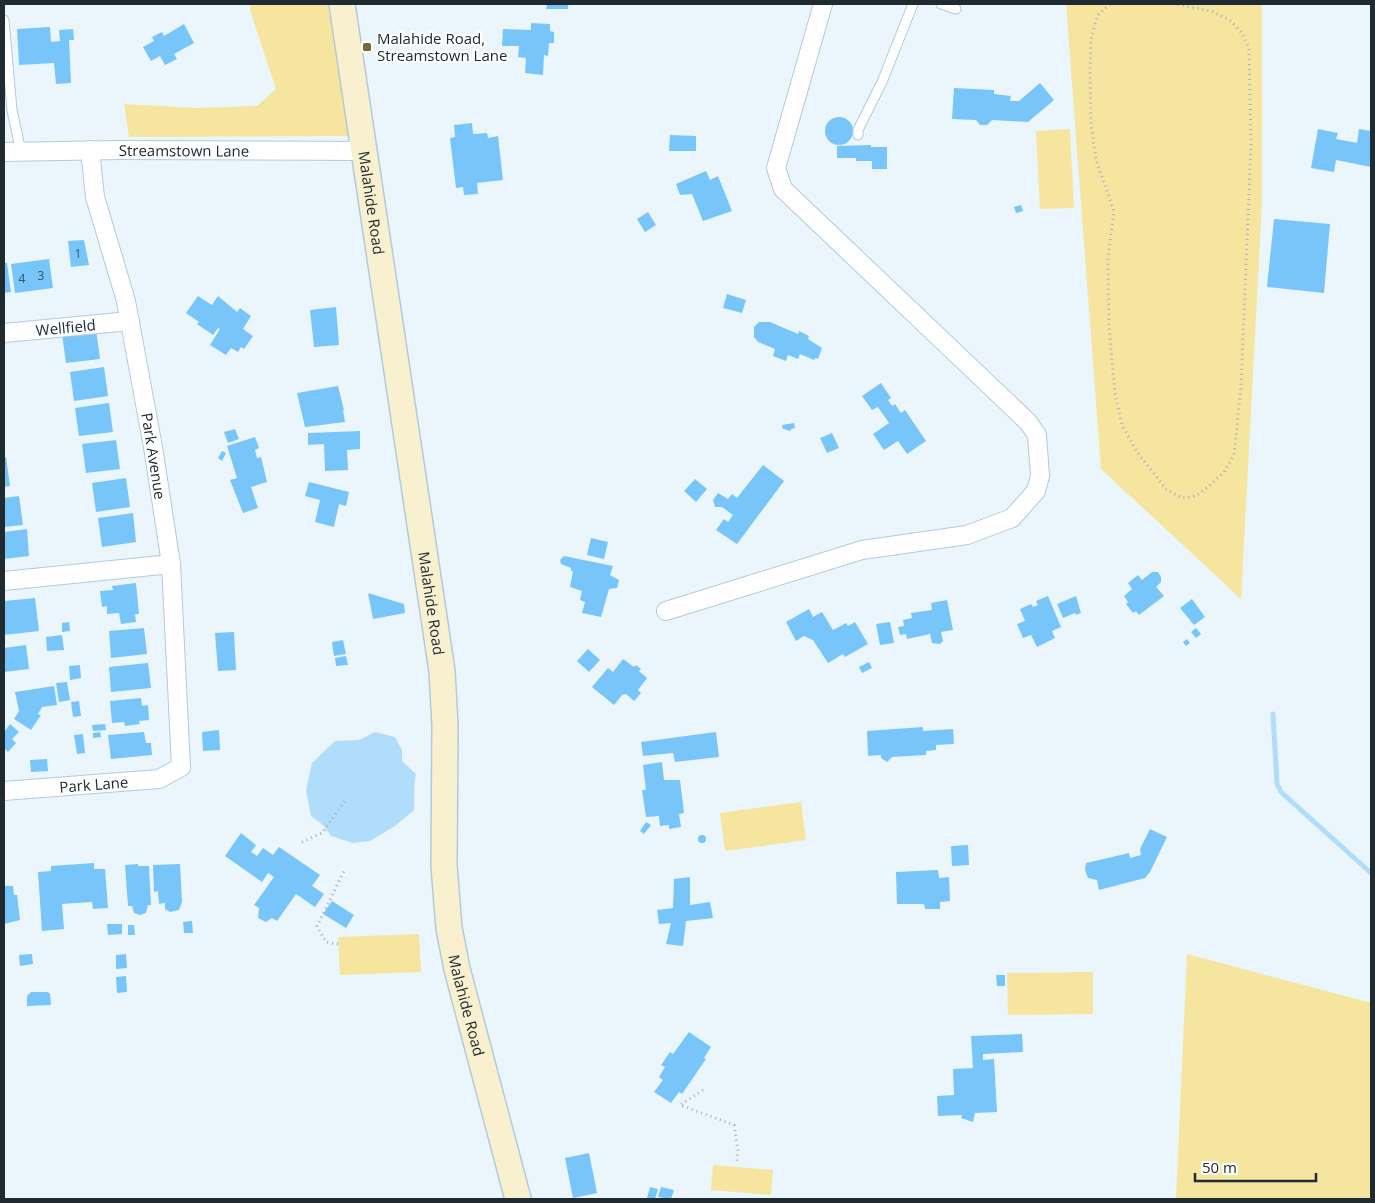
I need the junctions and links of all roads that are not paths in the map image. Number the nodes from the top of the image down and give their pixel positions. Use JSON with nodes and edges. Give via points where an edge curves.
{"nodes":[{"id":1,"x":342,"y":4,"type":"edge"},
{"id":2,"x":823,"y":4,"type":"edge"},
{"id":3,"x":913,"y":4,"type":"edge"},
{"id":4,"x":941,"y":4,"type":"edge"},
{"id":5,"x":956,"y":9,"type":"dead end"},
{"id":6,"x":4,"y":20,"type":"edge"},
{"id":7,"x":858,"y":135,"type":"dead end"},
{"id":8,"x":90,"y":150,"type":"junction"},
{"id":9,"x":364,"y":151,"type":"junction"},
{"id":10,"x":12,"y":152,"type":"edge"},
{"id":11,"x":130,"y":321,"type":"junction"},
{"id":12,"x":4,"y":333,"type":"edge"},
{"id":13,"x":171,"y":564,"type":"junction"},
{"id":14,"x":4,"y":581,"type":"edge"},
{"id":15,"x":666,"y":611,"type":"dead end"},
{"id":16,"x":181,"y":767,"type":"joint"},
{"id":17,"x":4,"y":791,"type":"edge"},
{"id":18,"x":518,"y":1199,"type":"edge"}],
"edges":[{"from":1,"to":9,"type":"main road","name":"Malahide Road"},
{"from":2,"to":15,"type":"street","via":[[776,168],[783,189],[1028,422],[1037,435],[1040,476],[1036,491],[1012,518],[967,535],[862,550]]},
{"from":3,"to":7,"type":"lane"},
{"from":4,"to":5,"type":"lane"},
{"from":6,"to":10,"type":"lane","via":[[12,110]]},
{"from":8,"to":9,"type":"street","name":"Streamstown Lane"},
{"from":8,"to":10,"type":"street","name":"Streamstown Lane"},
{"from":8,"to":11,"type":"street","name":"Park Avenue","via":[[95,197]]},
{"from":9,"to":18,"type":"main road","name":"Malahide Road","via":[[442,671],[446,725],[444,866],[449,928]]},
{"from":11,"to":12,"type":"street","name":"Wellfield"},
{"from":11,"to":13,"type":"street","name":"Park Avenue"},
{"from":13,"to":14,"type":"street"},
{"from":13,"to":16,"type":"street","name":"Park Avenue"},
{"from":16,"to":17,"type":"street","name":"Park Lane","via":[[159,779]]}]}
